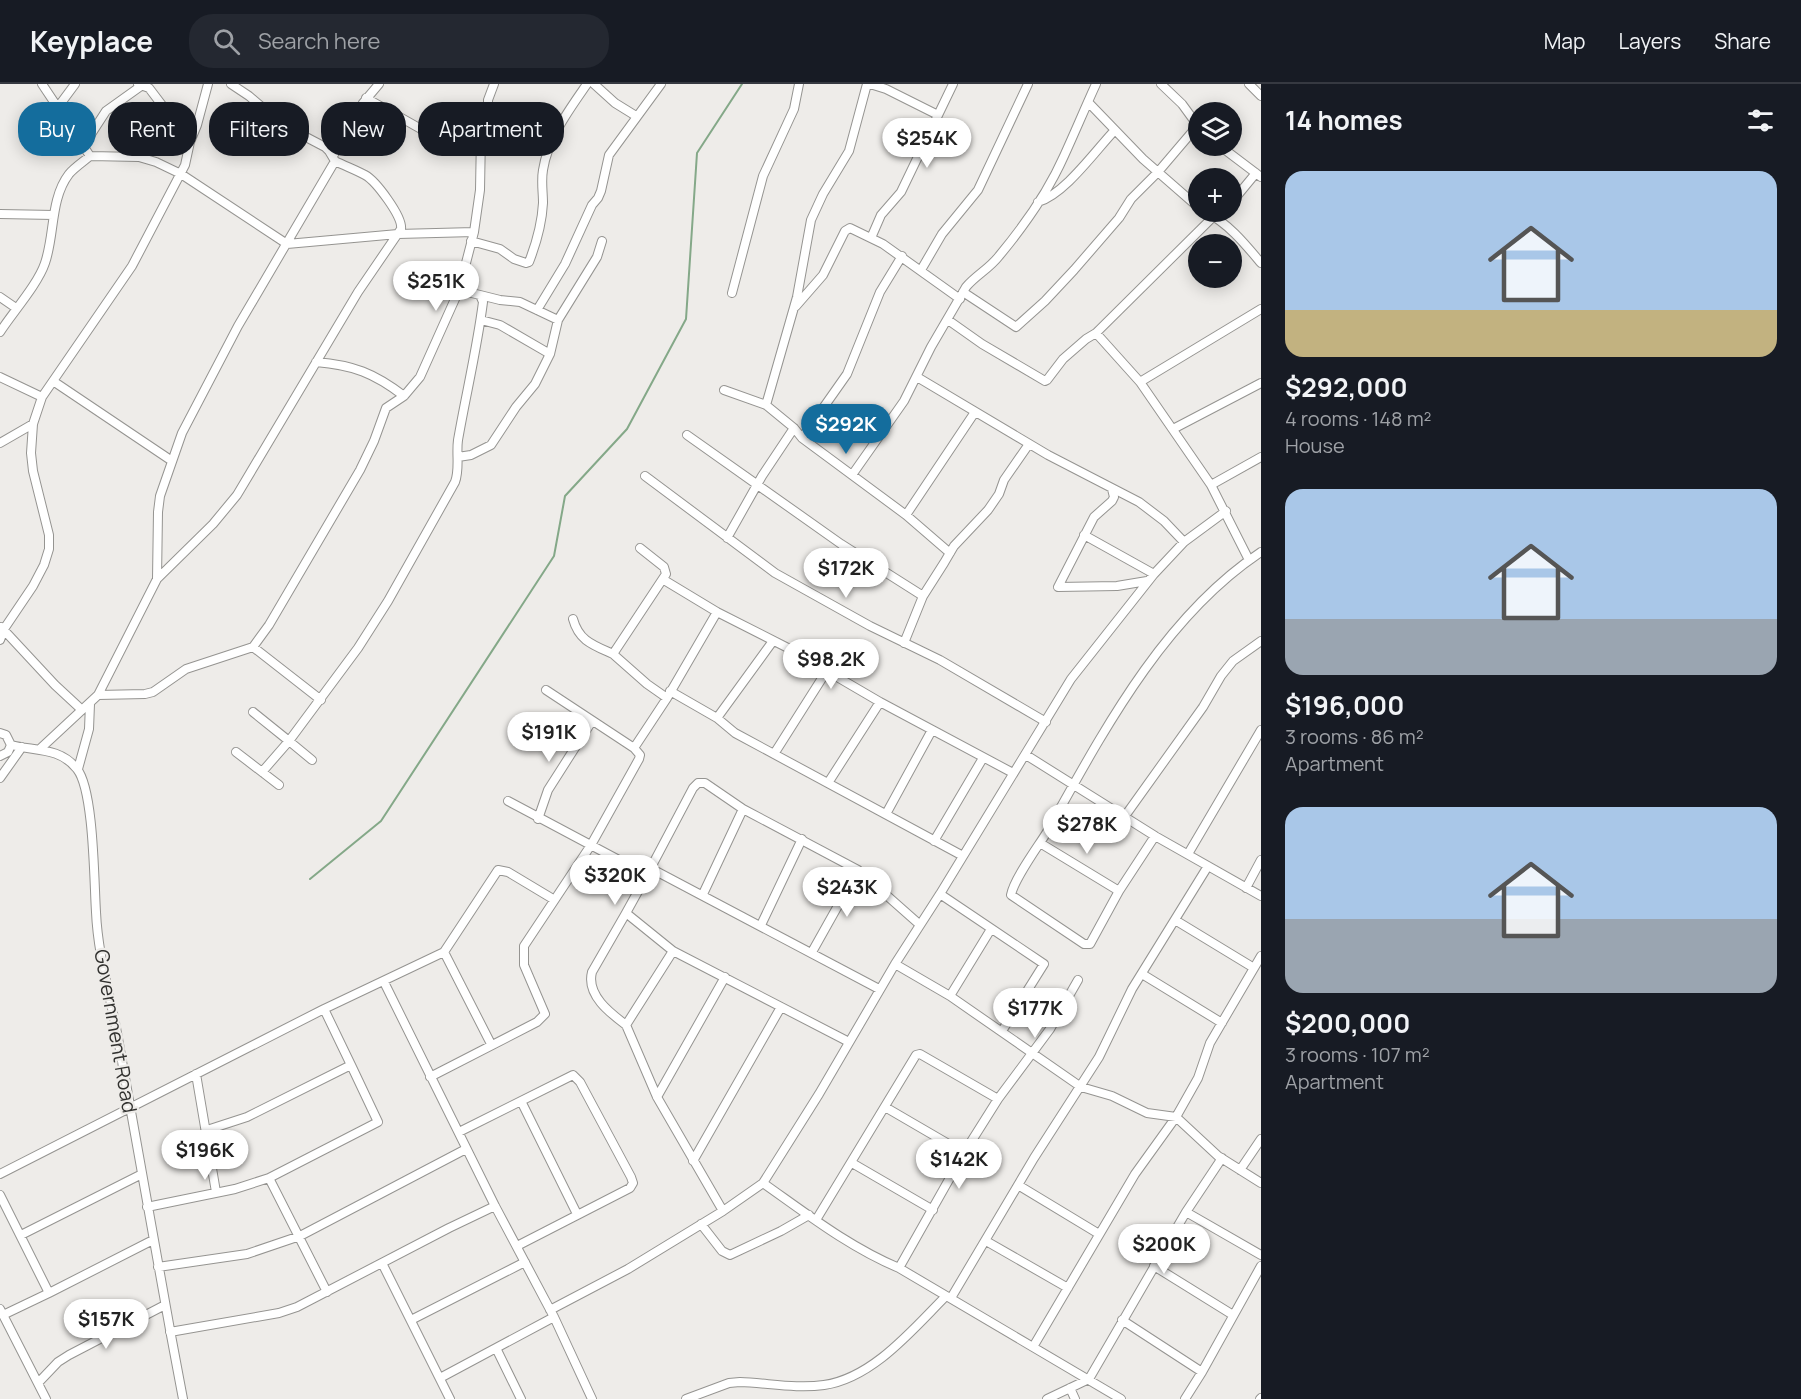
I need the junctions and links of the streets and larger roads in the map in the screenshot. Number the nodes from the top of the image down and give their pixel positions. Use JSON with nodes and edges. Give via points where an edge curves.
{"nodes":[{"id":1,"x":42,"y":84,"type":"edge"},
{"id":2,"x":75,"y":84,"type":"edge"},
{"id":3,"x":208,"y":84,"type":"edge"},
{"id":4,"x":231,"y":84,"type":"edge"},
{"id":5,"x":379,"y":84,"type":"edge"},
{"id":6,"x":494,"y":84,"type":"edge"},
{"id":7,"x":587,"y":84,"type":"edge"},
{"id":8,"x":594,"y":84,"type":"edge"},
{"id":9,"x":660,"y":84,"type":"edge"},
{"id":10,"x":799,"y":84,"type":"edge"},
{"id":11,"x":868,"y":84,"type":"edge"},
{"id":12,"x":952,"y":84,"type":"edge"},
{"id":13,"x":1028,"y":84,"type":"edge"},
{"id":14,"x":1096,"y":84,"type":"edge"},
{"id":15,"x":1161,"y":84,"type":"edge"},
{"id":16,"x":1249,"y":84,"type":"edge"},
{"id":17,"x":144,"y":86,"type":"edge"},
{"id":18,"x":1261,"y":96,"type":"edge"},
{"id":19,"x":366,"y":98,"type":"junction"},
{"id":20,"x":55,"y":102,"type":"edge"},
{"id":21,"x":62,"y":102,"type":"edge"},
{"id":22,"x":157,"y":102,"type":"edge"},
{"id":23,"x":488,"y":102,"type":"edge"},
{"id":24,"x":1088,"y":102,"type":"junction"},
{"id":25,"x":1188,"y":112,"type":"edge"},
{"id":26,"x":938,"y":115,"type":"junction"},
{"id":27,"x":636,"y":116,"type":"junction"},
{"id":28,"x":197,"y":122,"type":"edge"},
{"id":29,"x":96,"y":126,"type":"edge"},
{"id":30,"x":418,"y":127,"type":"edge"},
{"id":31,"x":1115,"y":130,"type":"junction"},
{"id":32,"x":1188,"y":137,"type":"edge"},
{"id":33,"x":90,"y":156,"type":"joint"},
{"id":34,"x":188,"y":156,"type":"edge"},
{"id":35,"x":480,"y":156,"type":"edge"},
{"id":36,"x":1233,"y":156,"type":"edge"},
{"id":37,"x":334,"y":159,"type":"junction"},
{"id":38,"x":1158,"y":172,"type":"junction"},
{"id":39,"x":181,"y":174,"type":"junction"},
{"id":40,"x":1258,"y":175,"type":"edge"},
{"id":41,"x":1242,"y":192,"type":"edge"},
{"id":42,"x":1188,"y":198,"type":"edge"},
{"id":43,"x":1038,"y":201,"type":"junction"},
{"id":44,"x":0,"y":214,"type":"edge"},
{"id":45,"x":54,"y":215,"type":"junction"},
{"id":46,"x":1207,"y":222,"type":"edge"},
{"id":47,"x":1223,"y":222,"type":"edge"},
{"id":48,"x":398,"y":234,"type":"junction"},
{"id":49,"x":473,"y":236,"type":"junction"},
{"id":50,"x":871,"y":238,"type":"junction"},
{"id":51,"x":602,"y":241,"type":"dead end"},
{"id":52,"x":287,"y":244,"type":"junction"},
{"id":53,"x":902,"y":256,"type":"junction"},
{"id":54,"x":1261,"y":263,"type":"edge"},
{"id":55,"x":921,"y":270,"type":"junction"},
{"id":56,"x":459,"y":290,"type":"junction"},
{"id":57,"x":732,"y":293,"type":"dead end"},
{"id":58,"x":480,"y":295,"type":"junction"},
{"id":59,"x":961,"y":296,"type":"junction"},
{"id":60,"x":0,"y":297,"type":"edge"},
{"id":61,"x":16,"y":308,"type":"junction"},
{"id":62,"x":794,"y":308,"type":"junction"},
{"id":63,"x":1261,"y":309,"type":"edge"},
{"id":64,"x":537,"y":310,"type":"junction"},
{"id":65,"x":481,"y":320,"type":"junction"},
{"id":66,"x":558,"y":320,"type":"junction"},
{"id":67,"x":948,"y":320,"type":"junction"},
{"id":68,"x":0,"y":332,"type":"edge"},
{"id":69,"x":1096,"y":333,"type":"junction"},
{"id":70,"x":550,"y":354,"type":"junction"},
{"id":71,"x":316,"y":362,"type":"junction"},
{"id":72,"x":0,"y":377,"type":"edge"},
{"id":73,"x":917,"y":377,"type":"junction"},
{"id":74,"x":53,"y":381,"type":"junction"},
{"id":75,"x":1140,"y":382,"type":"junction"},
{"id":76,"x":1261,"y":383,"type":"edge"},
{"id":77,"x":724,"y":390,"type":"dead end"},
{"id":78,"x":404,"y":396,"type":"junction"},
{"id":79,"x":42,"y":397,"type":"junction"},
{"id":80,"x":766,"y":405,"type":"junction"},
{"id":81,"x":975,"y":412,"type":"junction"},
{"id":82,"x":33,"y":424,"type":"junction"},
{"id":83,"x":794,"y":428,"type":"junction"},
{"id":84,"x":1173,"y":429,"type":"junction"},
{"id":85,"x":687,"y":435,"type":"dead end"},
{"id":86,"x":802,"y":438,"type":"junction"},
{"id":87,"x":0,"y":443,"type":"edge"},
{"id":88,"x":1029,"y":444,"type":"junction"},
{"id":89,"x":1261,"y":457,"type":"edge"},
{"id":90,"x":458,"y":458,"type":"junction"},
{"id":91,"x":172,"y":461,"type":"junction"},
{"id":92,"x":852,"y":475,"type":"junction"},
{"id":93,"x":645,"y":476,"type":"dead end"},
{"id":94,"x":1211,"y":485,"type":"junction"},
{"id":95,"x":757,"y":486,"type":"junction"},
{"id":96,"x":1112,"y":489,"type":"junction"},
{"id":97,"x":1226,"y":511,"type":"junction"},
{"id":98,"x":906,"y":515,"type":"junction"},
{"id":99,"x":1084,"y":535,"type":"junction"},
{"id":100,"x":726,"y":538,"type":"junction"},
{"id":101,"x":1184,"y":542,"type":"junction"},
{"id":102,"x":640,"y":548,"type":"dead end"},
{"id":103,"x":1261,"y":552,"type":"edge"},
{"id":104,"x":950,"y":553,"type":"junction"},
{"id":105,"x":1249,"y":560,"type":"junction"},
{"id":106,"x":1151,"y":577,"type":"junction"},
{"id":107,"x":158,"y":579,"type":"junction"},
{"id":108,"x":664,"y":580,"type":"junction"},
{"id":109,"x":923,"y":596,"type":"junction"},
{"id":110,"x":717,"y":612,"type":"junction"},
{"id":111,"x":573,"y":619,"type":"dead end"},
{"id":112,"x":2,"y":627,"type":"edge"},
{"id":113,"x":0,"y":640,"type":"edge"},
{"id":114,"x":773,"y":641,"type":"junction"},
{"id":115,"x":1261,"y":641,"type":"edge"},
{"id":116,"x":904,"y":643,"type":"junction"},
{"id":117,"x":253,"y":647,"type":"junction"},
{"id":118,"x":613,"y":654,"type":"junction"},
{"id":119,"x":826,"y":672,"type":"junction"},
{"id":120,"x":546,"y":690,"type":"dead end"},
{"id":121,"x":668,"y":694,"type":"junction"},
{"id":122,"x":98,"y":695,"type":"junction"},
{"id":123,"x":321,"y":700,"type":"junction"},
{"id":124,"x":880,"y":702,"type":"junction"},
{"id":125,"x":90,"y":704,"type":"junction"},
{"id":126,"x":82,"y":711,"type":"junction"},
{"id":127,"x":253,"y":712,"type":"dead end"},
{"id":128,"x":717,"y":718,"type":"junction"},
{"id":129,"x":592,"y":721,"type":"junction"},
{"id":130,"x":1046,"y":722,"type":"junction"},
{"id":131,"x":932,"y":730,"type":"junction"},
{"id":132,"x":1261,"y":730,"type":"edge"},
{"id":133,"x":0,"y":733,"type":"edge"},
{"id":134,"x":289,"y":741,"type":"junction"},
{"id":135,"x":11,"y":745,"type":"junction"},
{"id":136,"x":22,"y":747,"type":"junction"},
{"id":137,"x":41,"y":748,"type":"junction"},
{"id":138,"x":634,"y":748,"type":"junction"},
{"id":139,"x":236,"y":752,"type":"dead end"},
{"id":140,"x":774,"y":754,"type":"junction"},
{"id":141,"x":1026,"y":755,"type":"junction"},
{"id":142,"x":0,"y":756,"type":"edge"},
{"id":143,"x":983,"y":758,"type":"junction"},
{"id":144,"x":312,"y":760,"type":"dead end"},
{"id":145,"x":78,"y":769,"type":"junction"},
{"id":146,"x":262,"y":772,"type":"junction"},
{"id":147,"x":1013,"y":773,"type":"junction"},
{"id":148,"x":0,"y":778,"type":"edge"},
{"id":149,"x":828,"y":783,"type":"junction"},
{"id":150,"x":1073,"y":784,"type":"junction"},
{"id":151,"x":279,"y":785,"type":"dead end"},
{"id":152,"x":508,"y":801,"type":"dead end"},
{"id":153,"x":743,"y":809,"type":"junction"},
{"id":154,"x":886,"y":814,"type":"junction"},
{"id":155,"x":1125,"y":816,"type":"junction"},
{"id":156,"x":538,"y":819,"type":"junction"},
{"id":157,"x":1155,"y":836,"type":"junction"},
{"id":158,"x":802,"y":839,"type":"junction"},
{"id":159,"x":934,"y":841,"type":"junction"},
{"id":160,"x":1040,"y":843,"type":"junction"},
{"id":161,"x":591,"y":844,"type":"junction"},
{"id":162,"x":1188,"y":854,"type":"junction"},
{"id":163,"x":963,"y":856,"type":"junction"},
{"id":164,"x":1261,"y":860,"type":"edge"},
{"id":165,"x":1208,"y":867,"type":"junction"},
{"id":166,"x":858,"y":870,"type":"junction"},
{"id":167,"x":649,"y":871,"type":"junction"},
{"id":168,"x":1246,"y":888,"type":"junction"},
{"id":169,"x":1119,"y":891,"type":"junction"},
{"id":170,"x":704,"y":894,"type":"junction"},
{"id":171,"x":940,"y":894,"type":"junction"},
{"id":172,"x":1261,"y":896,"type":"edge"},
{"id":173,"x":553,"y":899,"type":"junction"},
{"id":174,"x":626,"y":913,"type":"junction"},
{"id":175,"x":1175,"y":920,"type":"junction"},
{"id":176,"x":919,"y":924,"type":"junction"},
{"id":177,"x":761,"y":925,"type":"junction"},
{"id":178,"x":991,"y":928,"type":"junction"},
{"id":179,"x":673,"y":951,"type":"junction"},
{"id":180,"x":444,"y":952,"type":"junction"},
{"id":181,"x":812,"y":952,"type":"junction"},
{"id":182,"x":1261,"y":956,"type":"edge"},
{"id":183,"x":895,"y":964,"type":"junction"},
{"id":184,"x":1254,"y":968,"type":"junction"},
{"id":185,"x":1142,"y":974,"type":"junction"},
{"id":186,"x":724,"y":977,"type":"junction"},
{"id":187,"x":1078,"y":980,"type":"dead end"},
{"id":188,"x":384,"y":982,"type":"junction"},
{"id":189,"x":879,"y":989,"type":"junction"},
{"id":190,"x":950,"y":996,"type":"junction"},
{"id":191,"x":781,"y":1007,"type":"junction"},
{"id":192,"x":324,"y":1009,"type":"junction"},
{"id":193,"x":1222,"y":1023,"type":"junction"},
{"id":194,"x":626,"y":1025,"type":"junction"},
{"id":195,"x":1002,"y":1031,"type":"junction"},
{"id":196,"x":849,"y":1042,"type":"junction"},
{"id":197,"x":490,"y":1044,"type":"junction"},
{"id":198,"x":1033,"y":1053,"type":"junction"},
{"id":199,"x":351,"y":1065,"type":"junction"},
{"id":200,"x":196,"y":1074,"type":"junction"},
{"id":201,"x":430,"y":1077,"type":"junction"},
{"id":202,"x":1081,"y":1087,"type":"junction"},
{"id":203,"x":657,"y":1097,"type":"junction"},
{"id":204,"x":998,"y":1099,"type":"junction"},
{"id":205,"x":521,"y":1101,"type":"junction"},
{"id":206,"x":130,"y":1107,"type":"junction"},
{"id":207,"x":885,"y":1107,"type":"junction"},
{"id":208,"x":1176,"y":1117,"type":"junction"},
{"id":209,"x":207,"y":1130,"type":"junction"},
{"id":210,"x":459,"y":1132,"type":"junction"},
{"id":211,"x":1261,"y":1139,"type":"edge"},
{"id":212,"x":466,"y":1149,"type":"junction"},
{"id":213,"x":964,"y":1153,"type":"junction"},
{"id":214,"x":1222,"y":1158,"type":"junction"},
{"id":215,"x":693,"y":1161,"type":"junction"},
{"id":216,"x":852,"y":1163,"type":"junction"},
{"id":217,"x":1240,"y":1170,"type":"junction"},
{"id":218,"x":0,"y":1174,"type":"edge"},
{"id":219,"x":142,"y":1174,"type":"junction"},
{"id":220,"x":269,"y":1178,"type":"junction"},
{"id":221,"x":763,"y":1183,"type":"junction"},
{"id":222,"x":1261,"y":1183,"type":"edge"},
{"id":223,"x":1018,"y":1185,"type":"junction"},
{"id":224,"x":216,"y":1192,"type":"junction"},
{"id":225,"x":0,"y":1195,"type":"edge"},
{"id":226,"x":495,"y":1206,"type":"junction"},
{"id":227,"x":147,"y":1207,"type":"junction"},
{"id":228,"x":933,"y":1210,"type":"junction"},
{"id":229,"x":723,"y":1211,"type":"junction"},
{"id":230,"x":1186,"y":1212,"type":"junction"},
{"id":231,"x":577,"y":1214,"type":"junction"},
{"id":232,"x":813,"y":1217,"type":"junction"},
{"id":233,"x":701,"y":1224,"type":"junction"},
{"id":234,"x":1099,"y":1234,"type":"junction"},
{"id":235,"x":21,"y":1235,"type":"junction"},
{"id":236,"x":300,"y":1236,"type":"junction"},
{"id":237,"x":153,"y":1240,"type":"junction"},
{"id":238,"x":986,"y":1241,"type":"junction"},
{"id":239,"x":517,"y":1246,"type":"junction"},
{"id":240,"x":1261,"y":1255,"type":"edge"},
{"id":241,"x":525,"y":1262,"type":"junction"},
{"id":242,"x":382,"y":1263,"type":"junction"},
{"id":243,"x":1154,"y":1266,"type":"junction"},
{"id":244,"x":1261,"y":1266,"type":"edge"},
{"id":245,"x":158,"y":1267,"type":"junction"},
{"id":246,"x":899,"y":1268,"type":"junction"},
{"id":247,"x":1068,"y":1288,"type":"junction"},
{"id":248,"x":327,"y":1292,"type":"junction"},
{"id":249,"x":49,"y":1293,"type":"junction"},
{"id":250,"x":949,"y":1297,"type":"junction"},
{"id":251,"x":165,"y":1305,"type":"junction"},
{"id":252,"x":1,"y":1312,"type":"edge"},
{"id":253,"x":552,"y":1313,"type":"junction"},
{"id":254,"x":1233,"y":1316,"type":"junction"},
{"id":255,"x":411,"y":1320,"type":"junction"},
{"id":256,"x":1122,"y":1320,"type":"junction"},
{"id":257,"x":170,"y":1332,"type":"junction"},
{"id":258,"x":1033,"y":1347,"type":"junction"},
{"id":259,"x":496,"y":1348,"type":"junction"},
{"id":260,"x":1202,"y":1372,"type":"junction"},
{"id":261,"x":440,"y":1378,"type":"junction"},
{"id":262,"x":1089,"y":1379,"type":"junction"},
{"id":263,"x":38,"y":1383,"type":"junction"},
{"id":264,"x":1070,"y":1388,"type":"junction"},
{"id":265,"x":46,"y":1399,"type":"edge"},
{"id":266,"x":183,"y":1399,"type":"edge"},
{"id":267,"x":450,"y":1399,"type":"edge"},
{"id":268,"x":521,"y":1399,"type":"edge"},
{"id":269,"x":592,"y":1399,"type":"edge"},
{"id":270,"x":686,"y":1399,"type":"edge"},
{"id":271,"x":1047,"y":1399,"type":"edge"},
{"id":272,"x":1075,"y":1399,"type":"edge"},
{"id":273,"x":1121,"y":1399,"type":"edge"},
{"id":274,"x":1185,"y":1399,"type":"edge"}],
"edges":[{"from":1,"to":20,"type":"street"},
{"from":2,"to":21,"type":"street"},
{"from":3,"to":28,"type":"street"},
{"from":4,"to":37,"type":"street","via":[[283,125],[324,147]]},
{"from":5,"to":19,"type":"street"},
{"from":6,"to":23,"type":"street"},
{"from":7,"to":49,"type":"street","via":[[549,147],[542,173],[543,206],[529,262],[514,259]]},
{"from":8,"to":27,"type":"street"},
{"from":9,"to":27,"type":"street"},
{"from":10,"to":57,"type":"street","via":[[794,109],[764,176]]},
{"from":11,"to":26,"type":"street"},
{"from":11,"to":62,"type":"street","via":[[849,151],[811,220]]},
{"from":12,"to":26,"type":"street"},
{"from":13,"to":55,"type":"street","via":[[978,190],[942,234]]},
{"from":14,"to":24,"type":"street"},
{"from":15,"to":25,"type":"street"},
{"from":16,"to":18,"type":"street"},
{"from":17,"to":22,"type":"street"},
{"from":17,"to":29,"type":"street","via":[[106,111]]},
{"from":19,"to":30,"type":"street"},
{"from":19,"to":37,"type":"street"},
{"from":24,"to":31,"type":"street"},
{"from":24,"to":43,"type":"street","via":[[1065,155]]},
{"from":26,"to":50,"type":"street","via":[[901,192],[881,214]]},
{"from":27,"to":64,"type":"street","via":[[609,155],[598,198],[566,264]]},
{"from":31,"to":38,"type":"street"},
{"from":31,"to":43,"type":"street","via":[[1062,189]]},
{"from":32,"to":38,"type":"street"},
{"from":33,"to":39,"type":"street","via":[[139,157]]},
{"from":33,"to":45,"type":"street","via":[[69,174]]},
{"from":34,"to":39,"type":"street"},
{"from":35,"to":49,"type":"street"},
{"from":36,"to":40,"type":"street"},
{"from":37,"to":48,"type":"street","via":[[373,181],[401,220]]},
{"from":37,"to":52,"type":"street"},
{"from":38,"to":42,"type":"street"},
{"from":38,"to":59,"type":"street","via":[[1074,270],[1016,327]]},
{"from":39,"to":52,"type":"street"},
{"from":39,"to":74,"type":"street","via":[[132,266]]},
{"from":40,"to":41,"type":"street"},
{"from":43,"to":59,"type":"street","via":[[998,258],[972,279]]},
{"from":44,"to":45,"type":"street"},
{"from":45,"to":61,"type":"street","via":[[45,263]]},
{"from":46,"to":69,"type":"street"},
{"from":47,"to":54,"type":"street"},
{"from":48,"to":49,"type":"street"},
{"from":48,"to":52,"type":"street"},
{"from":48,"to":71,"type":"street"},
{"from":49,"to":56,"type":"street"},
{"from":50,"to":53,"type":"street"},
{"from":50,"to":62,"type":"street","via":[[847,229],[823,275]]},
{"from":51,"to":66,"type":"street","via":[[597,257]]},
{"from":52,"to":91,"type":"street","via":[[205,387]]},
{"from":53,"to":55,"type":"street"},
{"from":53,"to":86,"type":"street","via":[[880,292],[847,374]]},
{"from":55,"to":59,"type":"street"},
{"from":56,"to":58,"type":"street"},
{"from":56,"to":78,"type":"street","via":[[420,377]]},
{"from":58,"to":64,"type":"street","via":[[520,302]]},
{"from":58,"to":65,"type":"street"},
{"from":59,"to":67,"type":"street"},
{"from":60,"to":61,"type":"street"},
{"from":61,"to":68,"type":"street"},
{"from":62,"to":80,"type":"street"},
{"from":63,"to":75,"type":"street"},
{"from":64,"to":66,"type":"street"},
{"from":65,"to":70,"type":"street","via":[[500,325]]},
{"from":65,"to":90,"type":"street"},
{"from":66,"to":70,"type":"street"},
{"from":67,"to":69,"type":"street","via":[[1045,381],[1063,359]]},
{"from":67,"to":73,"type":"street"},
{"from":69,"to":75,"type":"street"},
{"from":70,"to":90,"type":"street","via":[[535,384],[491,445]]},
{"from":71,"to":78,"type":"street","via":[[358,368]]},
{"from":71,"to":107,"type":"street","via":[[237,495]]},
{"from":72,"to":79,"type":"street"},
{"from":73,"to":81,"type":"street"},
{"from":73,"to":92,"type":"street"},
{"from":74,"to":79,"type":"street"},
{"from":74,"to":91,"type":"street"},
{"from":75,"to":84,"type":"street"},
{"from":76,"to":84,"type":"street"},
{"from":77,"to":80,"type":"street"},
{"from":78,"to":117,"type":"street","via":[[386,408],[360,470]]},
{"from":79,"to":82,"type":"street"},
{"from":80,"to":83,"type":"street"},
{"from":81,"to":88,"type":"street"},
{"from":81,"to":98,"type":"street"},
{"from":82,"to":87,"type":"street"},
{"from":82,"to":112,"type":"street","via":[[33,471],[50,535],[49,549],[33,586]]},
{"from":83,"to":86,"type":"street"},
{"from":83,"to":95,"type":"street"},
{"from":84,"to":94,"type":"street"},
{"from":85,"to":95,"type":"street"},
{"from":86,"to":92,"type":"street"},
{"from":88,"to":96,"type":"street"},
{"from":88,"to":104,"type":"street","via":[[994,502]]},
{"from":89,"to":94,"type":"street"},
{"from":90,"to":123,"type":"street","via":[[457,476],[388,601]]},
{"from":91,"to":107,"type":"street","via":[[160,495]]},
{"from":92,"to":98,"type":"street"},
{"from":93,"to":100,"type":"street"},
{"from":94,"to":97,"type":"street"},
{"from":95,"to":100,"type":"street"},
{"from":95,"to":109,"type":"street"},
{"from":96,"to":99,"type":"street","via":[[1112,501]]},
{"from":96,"to":101,"type":"street","via":[[1153,512]]},
{"from":97,"to":101,"type":"street"},
{"from":97,"to":105,"type":"street"},
{"from":98,"to":104,"type":"street"},
{"from":99,"to":106,"type":"street"},
{"from":99,"to":106,"type":"street","via":[[1058,588],[1130,585]]},
{"from":100,"to":116,"type":"street","via":[[775,573]]},
{"from":101,"to":106,"type":"street"},
{"from":102,"to":108,"type":"street","via":[[666,569]]},
{"from":103,"to":105,"type":"street"},
{"from":104,"to":109,"type":"street"},
{"from":105,"to":150,"type":"street","via":[[1228,575],[1179,626],[1112,719]]},
{"from":106,"to":130,"type":"street","via":[[1071,679]]},
{"from":107,"to":122,"type":"street"},
{"from":108,"to":110,"type":"street"},
{"from":108,"to":118,"type":"street"},
{"from":109,"to":116,"type":"street"},
{"from":110,"to":114,"type":"street"},
{"from":110,"to":121,"type":"street"},
{"from":111,"to":118,"type":"street","via":[[579,634]]},
{"from":112,"to":113,"type":"street"},
{"from":112,"to":126,"type":"street"},
{"from":114,"to":119,"type":"street"},
{"from":114,"to":128,"type":"street"},
{"from":115,"to":155,"type":"street","via":[[1233,661],[1221,676]]},
{"from":116,"to":130,"type":"street"},
{"from":117,"to":122,"type":"street","via":[[186,669],[153,692]]},
{"from":117,"to":123,"type":"street"},
{"from":118,"to":121,"type":"street","via":[[647,684]]},
{"from":119,"to":124,"type":"street"},
{"from":119,"to":140,"type":"street"},
{"from":120,"to":129,"type":"street"},
{"from":121,"to":128,"type":"street"},
{"from":121,"to":138,"type":"street"},
{"from":122,"to":125,"type":"street"},
{"from":123,"to":134,"type":"street"},
{"from":124,"to":131,"type":"street"},
{"from":124,"to":149,"type":"street"},
{"from":125,"to":126,"type":"street"},
{"from":125,"to":145,"type":"street","via":[[89,729]]},
{"from":126,"to":137,"type":"street"},
{"from":127,"to":134,"type":"street"},
{"from":128,"to":140,"type":"street","via":[[735,733]]},
{"from":129,"to":138,"type":"street"},
{"from":129,"to":156,"type":"street","via":[[548,790]]},
{"from":130,"to":141,"type":"street"},
{"from":131,"to":143,"type":"street"},
{"from":131,"to":154,"type":"street"},
{"from":132,"to":162,"type":"street"},
{"from":133,"to":135,"type":"street","via":[[6,735]]},
{"from":134,"to":144,"type":"street"},
{"from":134,"to":146,"type":"street"},
{"from":135,"to":136,"type":"street"},
{"from":135,"to":142,"type":"street"},
{"from":136,"to":137,"type":"street"},
{"from":136,"to":148,"type":"street"},
{"from":137,"to":145,"type":"street"},
{"from":138,"to":161,"type":"street","via":[[639,759]]},
{"from":139,"to":146,"type":"street"},
{"from":140,"to":149,"type":"street"},
{"from":141,"to":147,"type":"street"},
{"from":141,"to":150,"type":"street"},
{"from":143,"to":147,"type":"street"},
{"from":143,"to":159,"type":"street"},
{"from":145,"to":206,"type":"street","name":"Government Road","via":[[88,798],[101,955]]},
{"from":146,"to":151,"type":"street"},
{"from":147,"to":163,"type":"street"},
{"from":149,"to":154,"type":"street"},
{"from":150,"to":155,"type":"street"},
{"from":150,"to":160,"type":"street"},
{"from":152,"to":156,"type":"street"},
{"from":153,"to":158,"type":"street"},
{"from":153,"to":167,"type":"street","via":[[705,783],[698,783]]},
{"from":153,"to":170,"type":"street"},
{"from":154,"to":159,"type":"street"},
{"from":155,"to":157,"type":"street"},
{"from":156,"to":161,"type":"street"},
{"from":157,"to":162,"type":"street"},
{"from":157,"to":169,"type":"street"},
{"from":158,"to":166,"type":"street"},
{"from":158,"to":177,"type":"street"},
{"from":159,"to":163,"type":"street"},
{"from":160,"to":169,"type":"street"},
{"from":160,"to":169,"type":"street","via":[[1011,895],[1084,944],[1093,941]]},
{"from":161,"to":167,"type":"street"},
{"from":161,"to":173,"type":"street"},
{"from":162,"to":165,"type":"street"},
{"from":163,"to":171,"type":"street"},
{"from":164,"to":168,"type":"street"},
{"from":165,"to":168,"type":"street"},
{"from":165,"to":175,"type":"street"},
{"from":166,"to":176,"type":"street"},
{"from":166,"to":181,"type":"street"},
{"from":167,"to":170,"type":"street"},
{"from":167,"to":174,"type":"street"},
{"from":168,"to":172,"type":"street"},
{"from":170,"to":177,"type":"street"},
{"from":171,"to":176,"type":"street"},
{"from":171,"to":178,"type":"street"},
{"from":173,"to":180,"type":"street","via":[[498,870]]},
{"from":173,"to":197,"type":"street","via":[[526,940],[523,952],[524,965],[545,1014],[537,1022]]},
{"from":174,"to":179,"type":"street"},
{"from":174,"to":194,"type":"street","via":[[591,979],[601,1002]]},
{"from":175,"to":184,"type":"street"},
{"from":175,"to":185,"type":"street"},
{"from":176,"to":183,"type":"street"},
{"from":177,"to":181,"type":"street"},
{"from":178,"to":190,"type":"street"},
{"from":178,"to":195,"type":"street","via":[[1044,964]]},
{"from":179,"to":186,"type":"street"},
{"from":179,"to":194,"type":"street"},
{"from":180,"to":188,"type":"street"},
{"from":180,"to":197,"type":"street"},
{"from":181,"to":189,"type":"street"},
{"from":182,"to":184,"type":"street"},
{"from":183,"to":189,"type":"street"},
{"from":183,"to":190,"type":"street"},
{"from":184,"to":193,"type":"street"},
{"from":185,"to":193,"type":"street"},
{"from":185,"to":202,"type":"street"},
{"from":186,"to":191,"type":"street"},
{"from":186,"to":203,"type":"street"},
{"from":187,"to":198,"type":"street"},
{"from":188,"to":192,"type":"street"},
{"from":188,"to":201,"type":"street"},
{"from":189,"to":196,"type":"street"},
{"from":190,"to":195,"type":"street"},
{"from":191,"to":196,"type":"street"},
{"from":191,"to":215,"type":"street"},
{"from":192,"to":199,"type":"street"},
{"from":192,"to":200,"type":"street"},
{"from":193,"to":208,"type":"street"},
{"from":194,"to":203,"type":"street"},
{"from":195,"to":198,"type":"street"},
{"from":196,"to":221,"type":"street"},
{"from":197,"to":201,"type":"street"},
{"from":198,"to":202,"type":"street"},
{"from":198,"to":204,"type":"street"},
{"from":199,"to":209,"type":"street","via":[[246,1117]]},
{"from":199,"to":220,"type":"street","via":[[378,1122]]},
{"from":200,"to":206,"type":"street"},
{"from":200,"to":209,"type":"street"},
{"from":201,"to":210,"type":"street"},
{"from":202,"to":208,"type":"street","via":[[1147,1113]]},
{"from":202,"to":223,"type":"street"},
{"from":203,"to":215,"type":"street"},
{"from":204,"to":207,"type":"street","via":[[920,1054]]},
{"from":204,"to":213,"type":"street"},
{"from":205,"to":210,"type":"street"},
{"from":205,"to":231,"type":"street"},
{"from":205,"to":231,"type":"street","via":[[573,1075],[631,1177],[630,1188]]},
{"from":206,"to":218,"type":"street"},
{"from":206,"to":219,"type":"street","name":"Government Road"},
{"from":207,"to":213,"type":"street"},
{"from":207,"to":216,"type":"street"},
{"from":208,"to":214,"type":"street"},
{"from":208,"to":234,"type":"street"},
{"from":209,"to":224,"type":"street"},
{"from":210,"to":212,"type":"street"},
{"from":211,"to":217,"type":"street"},
{"from":212,"to":226,"type":"street"},
{"from":212,"to":236,"type":"street"},
{"from":213,"to":228,"type":"street"},
{"from":214,"to":217,"type":"street"},
{"from":214,"to":230,"type":"street"},
{"from":215,"to":229,"type":"street"},
{"from":216,"to":228,"type":"street"},
{"from":216,"to":232,"type":"street"},
{"from":217,"to":222,"type":"street"},
{"from":219,"to":227,"type":"street","name":"Government Road"},
{"from":219,"to":235,"type":"street"},
{"from":220,"to":224,"type":"street"},
{"from":220,"to":236,"type":"street"},
{"from":221,"to":229,"type":"street"},
{"from":221,"to":232,"type":"street"},
{"from":223,"to":234,"type":"street"},
{"from":223,"to":238,"type":"street"},
{"from":224,"to":227,"type":"street"},
{"from":225,"to":235,"type":"street"},
{"from":226,"to":239,"type":"street"},
{"from":226,"to":242,"type":"street"},
{"from":227,"to":237,"type":"street","name":"Government Road"},
{"from":228,"to":246,"type":"street"},
{"from":229,"to":233,"type":"street"},
{"from":230,"to":240,"type":"street"},
{"from":230,"to":243,"type":"street"},
{"from":231,"to":239,"type":"street"},
{"from":232,"to":233,"type":"street","via":[[730,1255],[722,1251]]},
{"from":232,"to":246,"type":"street","via":[[856,1247]]},
{"from":233,"to":253,"type":"street"},
{"from":234,"to":247,"type":"street"},
{"from":235,"to":249,"type":"street"},
{"from":236,"to":245,"type":"street","via":[[247,1254]]},
{"from":236,"to":248,"type":"street"},
{"from":237,"to":245,"type":"street","name":"Government Road"},
{"from":237,"to":249,"type":"street"},
{"from":238,"to":247,"type":"street"},
{"from":238,"to":250,"type":"street"},
{"from":239,"to":241,"type":"street"},
{"from":241,"to":253,"type":"street"},
{"from":241,"to":255,"type":"street"},
{"from":242,"to":248,"type":"street"},
{"from":242,"to":255,"type":"street"},
{"from":243,"to":254,"type":"street"},
{"from":243,"to":256,"type":"street"},
{"from":244,"to":254,"type":"street"},
{"from":245,"to":251,"type":"street","name":"Government Road"},
{"from":246,"to":250,"type":"street"},
{"from":247,"to":258,"type":"street"},
{"from":248,"to":257,"type":"street","via":[[279,1313]]},
{"from":249,"to":252,"type":"street"},
{"from":250,"to":258,"type":"street"},
{"from":250,"to":270,"type":"street","via":[[852,1378],[813,1386],[729,1383]]},
{"from":251,"to":257,"type":"street","name":"Government Road"},
{"from":251,"to":263,"type":"street","via":[[69,1354]]},
{"from":252,"to":263,"type":"street"},
{"from":253,"to":259,"type":"street"},
{"from":253,"to":269,"type":"street"},
{"from":254,"to":260,"type":"street"},
{"from":255,"to":261,"type":"street"},
{"from":256,"to":260,"type":"street"},
{"from":256,"to":262,"type":"street"},
{"from":257,"to":266,"type":"street","name":"Government Road"},
{"from":258,"to":262,"type":"street"},
{"from":259,"to":261,"type":"street"},
{"from":259,"to":268,"type":"street"},
{"from":260,"to":274,"type":"street"},
{"from":261,"to":267,"type":"street"},
{"from":262,"to":264,"type":"street"},
{"from":262,"to":273,"type":"street"},
{"from":263,"to":265,"type":"street"},
{"from":264,"to":271,"type":"street"},
{"from":264,"to":272,"type":"street"}]}
